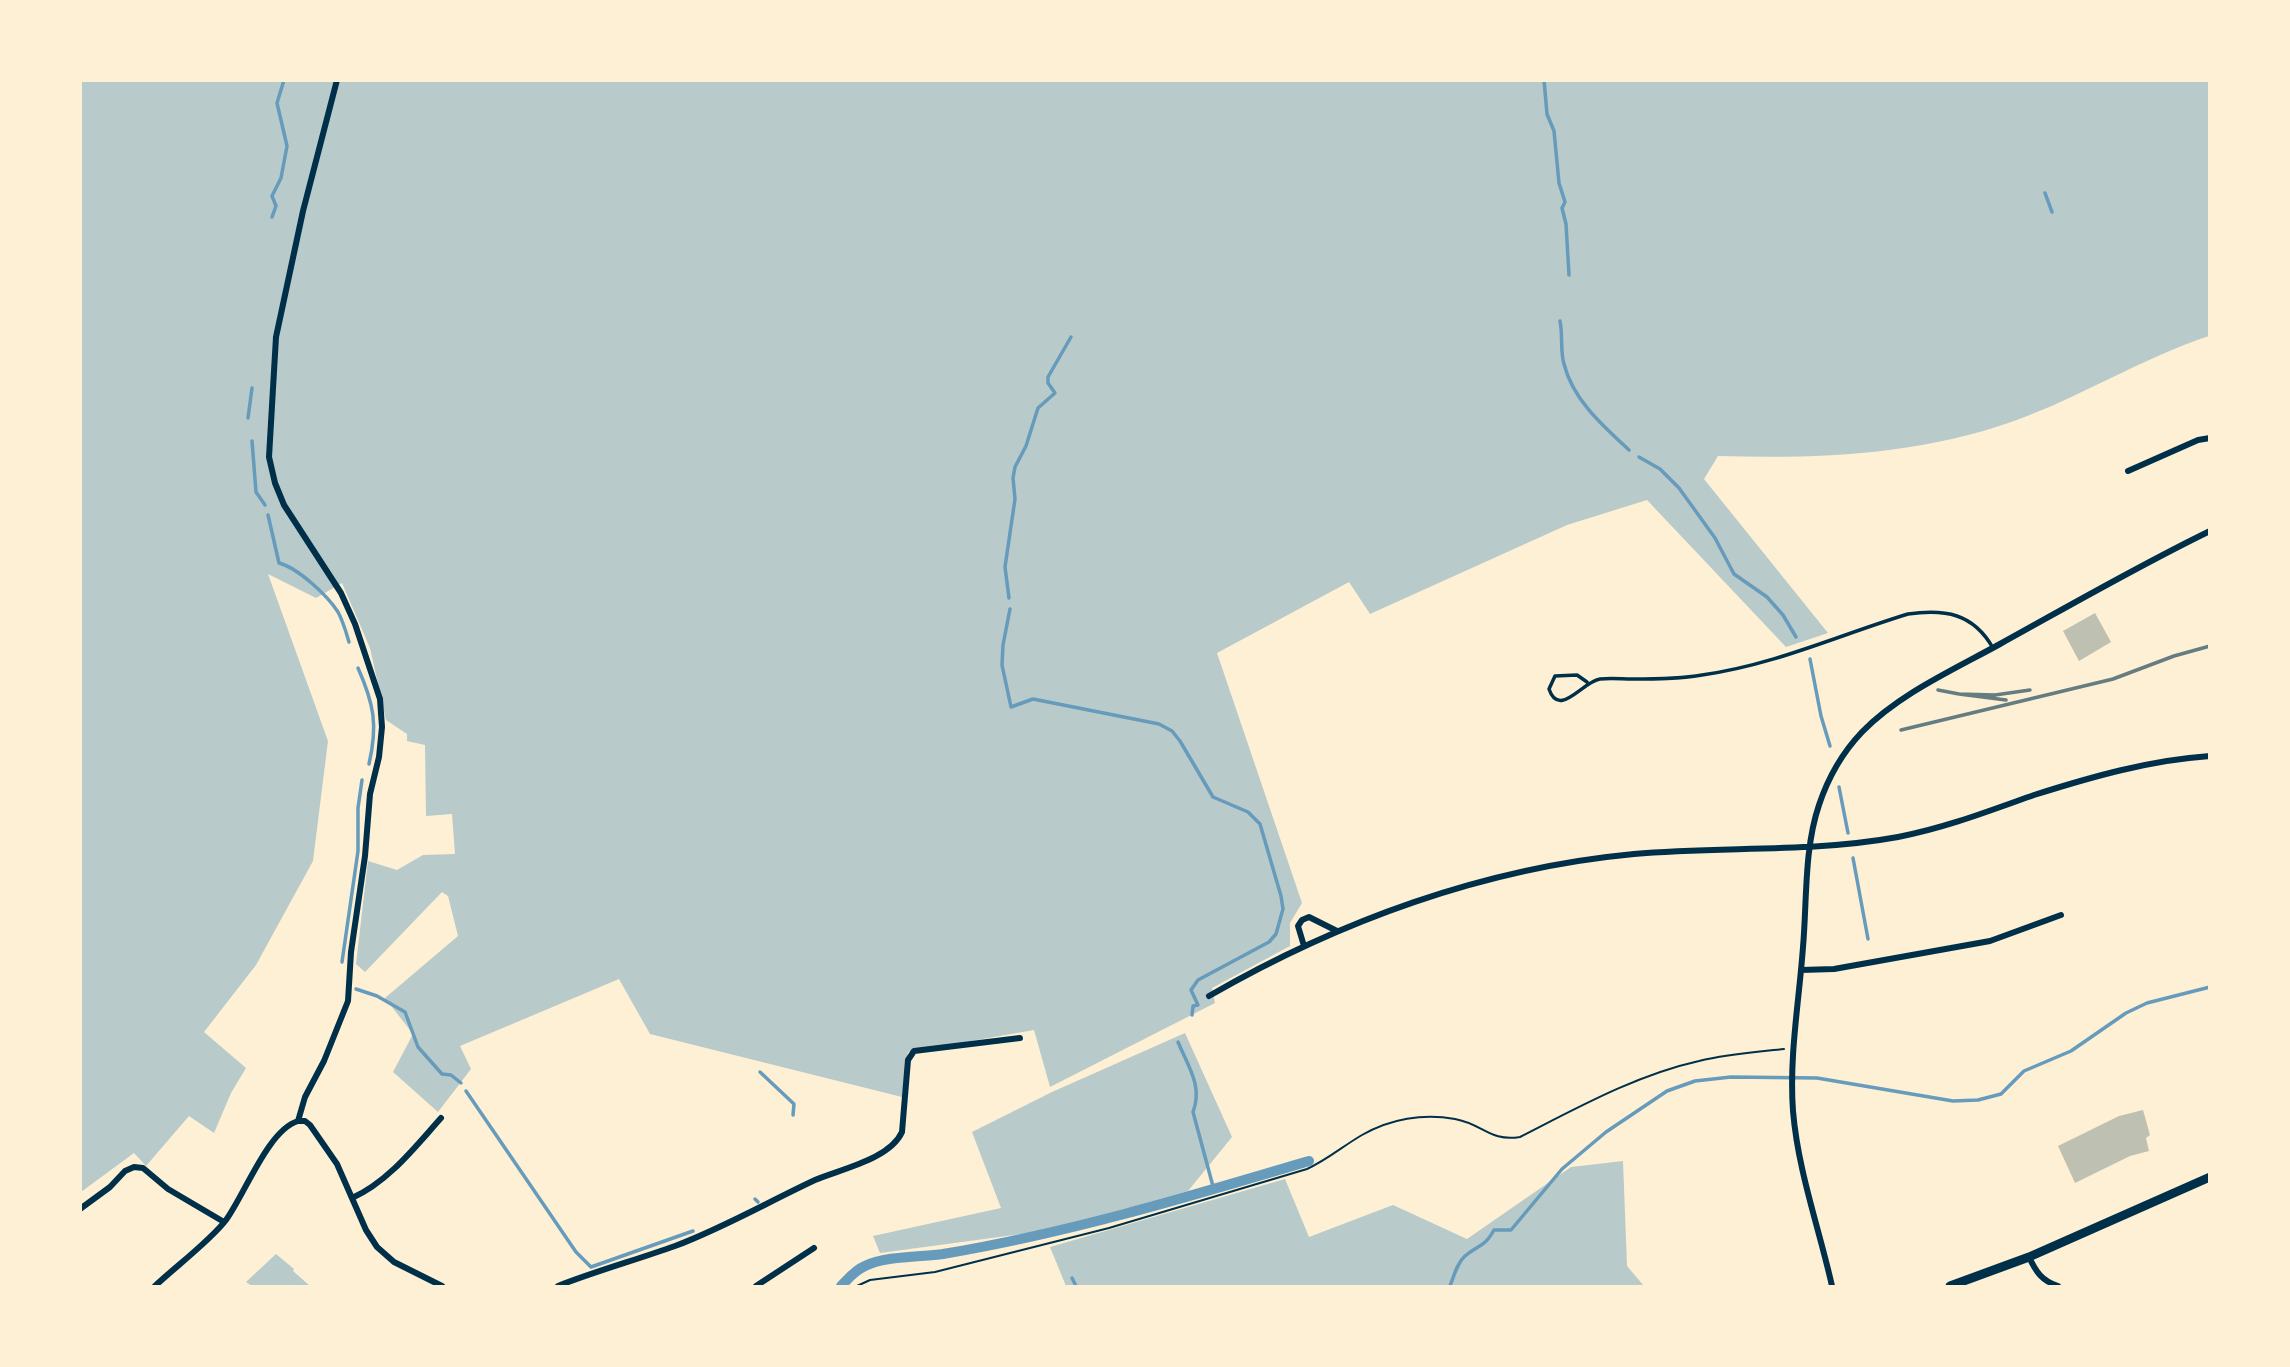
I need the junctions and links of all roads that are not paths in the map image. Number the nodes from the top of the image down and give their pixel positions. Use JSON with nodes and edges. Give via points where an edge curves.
{"nodes":[{"id":1,"x":337,"y":80,"type":"edge"},
{"id":2,"x":2210,"y":438,"type":"edge"},
{"id":3,"x":2128,"y":471,"type":"dead end"},
{"id":4,"x":2210,"y":531,"type":"edge"},
{"id":5,"x":1993,"y":648,"type":"junction"},
{"id":6,"x":1587,"y":682,"type":"junction"},
{"id":7,"x":2210,"y":756,"type":"edge"},
{"id":8,"x":1810,"y":848,"type":"junction"},
{"id":9,"x":2062,"y":915,"type":"dead end"},
{"id":10,"x":1337,"y":932,"type":"junction"},
{"id":11,"x":1304,"y":946,"type":"junction"},
{"id":12,"x":1801,"y":970,"type":"junction"},
{"id":13,"x":1209,"y":996,"type":"dead end"},
{"id":14,"x":1020,"y":1038,"type":"dead end"},
{"id":15,"x":441,"y":1118,"type":"dead end"},
{"id":16,"x":299,"y":1121,"type":"junction"},
{"id":17,"x":2210,"y":1177,"type":"edge"},
{"id":18,"x":352,"y":1198,"type":"junction"},
{"id":19,"x":80,"y":1209,"type":"edge"},
{"id":20,"x":224,"y":1222,"type":"junction"},
{"id":21,"x":814,"y":1248,"type":"dead end"},
{"id":22,"x":2029,"y":1257,"type":"junction"},
{"id":23,"x":155,"y":1286,"type":"edge"},
{"id":24,"x":442,"y":1286,"type":"edge"},
{"id":25,"x":558,"y":1286,"type":"edge"},
{"id":26,"x":756,"y":1286,"type":"edge"},
{"id":27,"x":1832,"y":1286,"type":"edge"},
{"id":28,"x":1951,"y":1286,"type":"edge"},
{"id":29,"x":2058,"y":1286,"type":"edge"}],
"edges":[{"from":1,"to":16,"type":"street","via":[[276,337],[269,457],[285,505],[341,593],[355,624],[383,712],[348,1001],[305,1097]]},
{"from":2,"to":3,"type":"street"},
{"from":4,"to":5,"type":"street"},
{"from":5,"to":6,"type":"lane","via":[[1966,620],[1926,611],[1735,669],[1668,679]]},
{"from":5,"to":8,"type":"street","via":[[1902,701],[1862,732],[1828,784]]},
{"from":6,"to":6,"type":"lane","via":[[1568,700],[1558,701],[1549,689],[1555,676],[1577,675]]},
{"from":7,"to":8,"type":"street","via":[[2129,768],[1915,834]]},
{"from":8,"to":10,"type":"street","via":[[1600,858],[1446,892]]},
{"from":8,"to":12,"type":"street"},
{"from":9,"to":12,"type":"street","via":[[1990,941],[1834,969]]},
{"from":10,"to":11,"type":"street"},
{"from":10,"to":11,"type":"street","via":[[1309,917],[1298,926]]},
{"from":11,"to":13,"type":"street"},
{"from":12,"to":27,"type":"street","via":[[1793,1047],[1793,1112]]},
{"from":14,"to":25,"type":"street","via":[[914,1051],[908,1060],[902,1132],[886,1151],[675,1246]]},
{"from":15,"to":18,"type":"street","via":[[384,1178]]},
{"from":16,"to":18,"type":"street","via":[[310,1125],[330,1154]]},
{"from":16,"to":20,"type":"street","via":[[290,1124],[269,1148]]},
{"from":17,"to":22,"type":"main road"},
{"from":18,"to":24,"type":"street","via":[[366,1230],[384,1254]]},
{"from":19,"to":20,"type":"street","via":[[134,1167],[143,1168],[168,1189]]},
{"from":20,"to":23,"type":"street"},
{"from":21,"to":26,"type":"street"},
{"from":22,"to":28,"type":"main road"},
{"from":22,"to":29,"type":"street","via":[[2044,1280]]}]}
